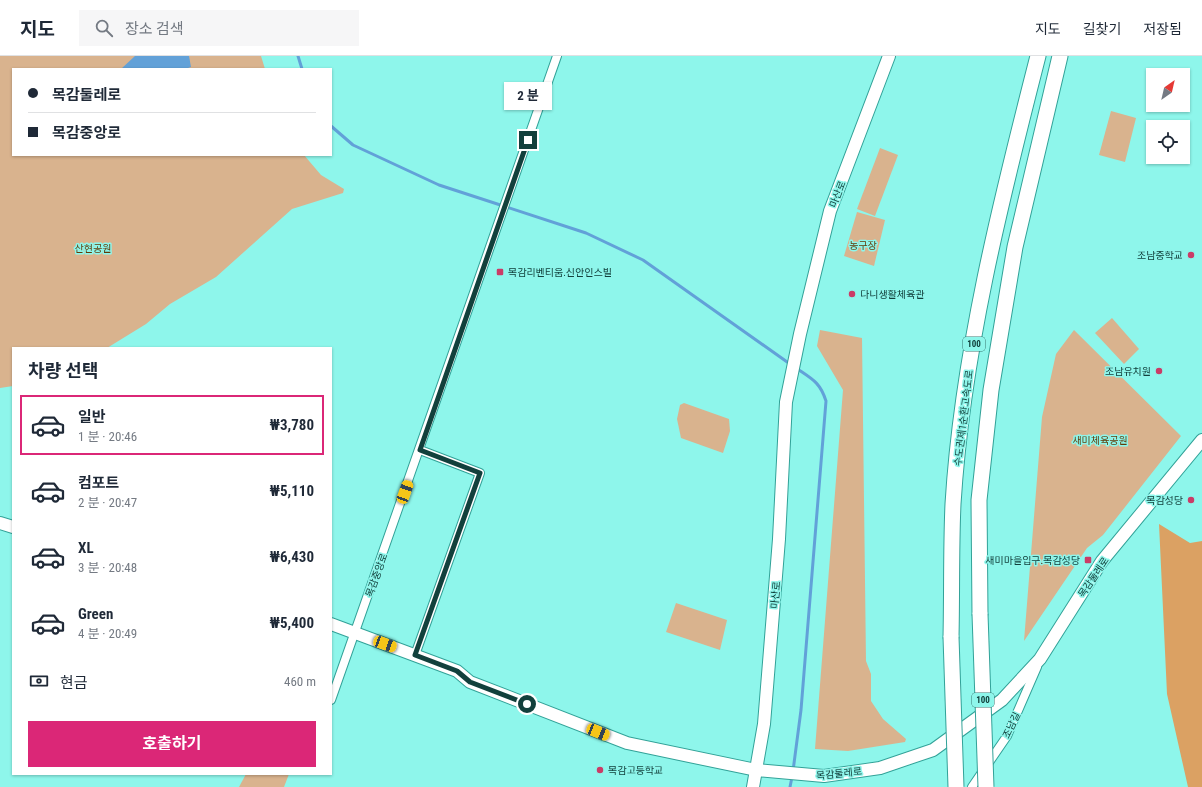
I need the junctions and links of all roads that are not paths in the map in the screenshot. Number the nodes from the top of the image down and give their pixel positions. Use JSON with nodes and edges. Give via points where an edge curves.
{"nodes":[{"id":1,"x":557,"y":56,"type":"edge"},
{"id":2,"x":889,"y":56,"type":"edge"},
{"id":3,"x":1038,"y":56,"type":"edge"},
{"id":4,"x":1060,"y":56,"type":"edge"},
{"id":5,"x":1202,"y":440,"type":"edge"},
{"id":6,"x":420,"y":450,"type":"junction"},
{"id":7,"x":0,"y":523,"type":"edge"},
{"id":8,"x":12,"y":527,"type":"edge"},
{"id":9,"x":332,"y":624,"type":"edge"},
{"id":10,"x":355,"y":633,"type":"junction"},
{"id":11,"x":415,"y":655,"type":"junction"},
{"id":12,"x":1040,"y":659,"type":"junction"},
{"id":13,"x":332,"y":697,"type":"edge"},
{"id":14,"x":756,"y":770,"type":"junction"},
{"id":15,"x":754,"y":787,"type":"edge"},
{"id":16,"x":956,"y":787,"type":"edge"},
{"id":17,"x":972,"y":787,"type":"edge"},
{"id":18,"x":986,"y":787,"type":"edge"}],
"edges":[{"from":1,"to":6,"type":"street","name":"목감중앙로"},
{"from":2,"to":14,"type":"street","name":"마산로","via":[[830,211],[786,402],[779,546],[764,724]]},
{"from":3,"to":16,"type":"highway","name":"수도권제1순환고속도로","number":"100","bridge":true,"via":[[990,252],[965,395],[953,504],[951,637]]},
{"from":4,"to":18,"type":"highway","number":"100","bridge":true,"via":[[1015,247],[991,390],[979,500]]},
{"from":5,"to":12,"type":"street","name":"목감둘레로","via":[[1102,561]]},
{"from":6,"to":10,"type":"street","name":"목감중앙로"},
{"from":6,"to":11,"type":"street","via":[[480,473]]},
{"from":7,"to":8,"type":"street"},
{"from":9,"to":10,"type":"street","name":"목감둘레로"},
{"from":10,"to":11,"type":"street","name":"목감둘레로"},
{"from":10,"to":13,"type":"street","name":"목감중앙로"},
{"from":11,"to":14,"type":"street","name":"목감둘레로","via":[[457,671],[470,682],[627,743]]},
{"from":12,"to":14,"type":"street","name":"목감둘레로","via":[[1002,700],[933,750],[880,768],[824,776]]},
{"from":12,"to":17,"type":"street","name":"조남길","via":[[1007,736]]},
{"from":14,"to":15,"type":"street","name":"마산로"}]}
